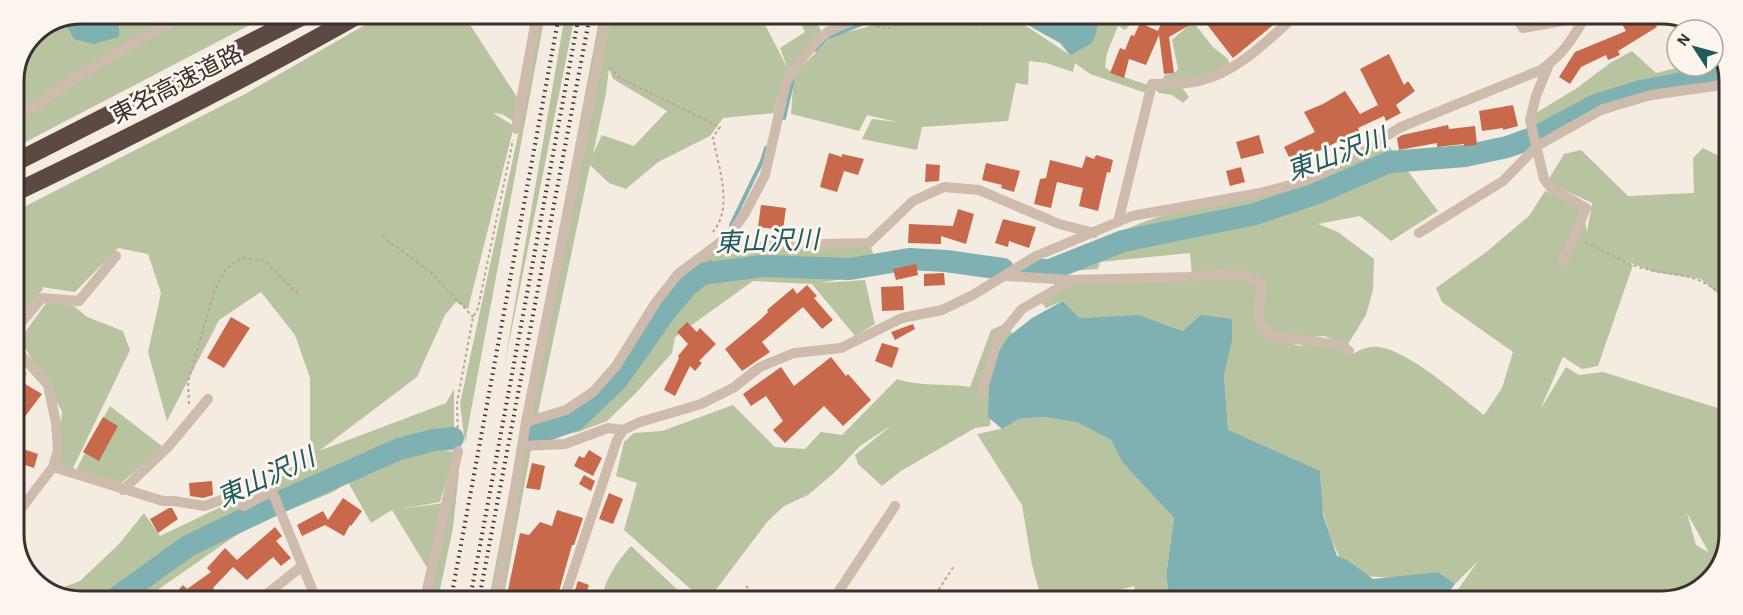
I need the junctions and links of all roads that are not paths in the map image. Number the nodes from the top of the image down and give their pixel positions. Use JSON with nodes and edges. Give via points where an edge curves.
{"nodes":[{"id":1,"x":168,"y":24,"type":"edge"},
{"id":2,"x":287,"y":24,"type":"edge"},
{"id":3,"x":343,"y":24,"type":"edge"},
{"id":4,"x":535,"y":24,"type":"edge"},
{"id":5,"x":605,"y":24,"type":"edge"},
{"id":6,"x":850,"y":24,"type":"edge"},
{"id":7,"x":1286,"y":24,"type":"edge"},
{"id":8,"x":1520,"y":24,"type":"edge"},
{"id":9,"x":1546,"y":24,"type":"edge"},
{"id":10,"x":1581,"y":24,"type":"edge"},
{"id":11,"x":1550,"y":64,"type":"junction"},
{"id":12,"x":1719,"y":85,"type":"edge"},
{"id":13,"x":24,"y":113,"type":"edge"},
{"id":14,"x":516,"y":129,"type":"road end"},
{"id":15,"x":1536,"y":144,"type":"junction"},
{"id":16,"x":24,"y":158,"type":"edge"},
{"id":17,"x":24,"y":188,"type":"edge"},
{"id":18,"x":1118,"y":222,"type":"junction"},
{"id":19,"x":1094,"y":233,"type":"junction"},
{"id":20,"x":1419,"y":233,"type":"dead end"},
{"id":21,"x":716,"y":246,"type":"junction"},
{"id":22,"x":116,"y":256,"type":"dead end"},
{"id":23,"x":1563,"y":262,"type":"dead end"},
{"id":24,"x":1006,"y":276,"type":"junction"},
{"id":25,"x":1072,"y":280,"type":"junction"},
{"id":26,"x":24,"y":319,"type":"edge"},
{"id":27,"x":1349,"y":351,"type":"dead end"},
{"id":28,"x":24,"y":358,"type":"edge"},
{"id":29,"x":982,"y":392,"type":"dead end"},
{"id":30,"x":208,"y":399,"type":"dead end"},
{"id":31,"x":526,"y":422,"type":"junction"},
{"id":32,"x":623,"y":430,"type":"junction"},
{"id":33,"x":522,"y":446,"type":"junction"},
{"id":34,"x":458,"y":451,"type":"road end"},
{"id":35,"x":53,"y":467,"type":"junction"},
{"id":36,"x":123,"y":490,"type":"junction"},
{"id":37,"x":24,"y":505,"type":"edge"},
{"id":38,"x":895,"y":506,"type":"dead end"},
{"id":39,"x":302,"y":566,"type":"junction"},
{"id":40,"x":271,"y":591,"type":"edge"},
{"id":41,"x":313,"y":591,"type":"edge"},
{"id":42,"x":427,"y":591,"type":"edge"},
{"id":43,"x":498,"y":591,"type":"edge"},
{"id":44,"x":567,"y":591,"type":"edge"},
{"id":45,"x":842,"y":591,"type":"edge"}],
"edges":[{"from":1,"to":13,"type":"street","via":[[91,68]]},
{"from":2,"to":16,"type":"highway","name":"東名高速道路"},
{"from":3,"to":17,"type":"highway","name":"東名高速道路"},
{"from":4,"to":14,"type":"street"},
{"from":5,"to":31,"type":"street"},
{"from":6,"to":21,"type":"street","via":[[829,31],[795,67],[786,84],[765,175],[730,235]]},
{"from":7,"to":18,"type":"street","via":[[1225,72],[1197,82],[1152,84]]},
{"from":8,"to":9,"type":"street","via":[[1523,28]]},
{"from":10,"to":11,"type":"street"},
{"from":11,"to":15,"type":"street","via":[[1530,120]]},
{"from":11,"to":18,"type":"street","via":[[1401,127],[1305,181]]},
{"from":12,"to":15,"type":"street","via":[[1651,95],[1603,109]]},
{"from":15,"to":20,"type":"street","via":[[1503,181]]},
{"from":15,"to":23,"type":"street","via":[[1544,179],[1551,188],[1586,208]]},
{"from":18,"to":19,"type":"street"},
{"from":19,"to":21,"type":"street","via":[[1059,224],[979,190],[944,187],[913,201],[869,243],[777,245],[736,251]]},
{"from":19,"to":24,"type":"street","via":[[1036,256]]},
{"from":21,"to":31,"type":"street","via":[[678,274],[616,366],[593,392],[566,410]]},
{"from":22,"to":26,"type":"street","via":[[79,301],[42,298]]},
{"from":24,"to":25,"type":"street"},
{"from":24,"to":32,"type":"street","via":[[942,310],[902,318],[841,348],[794,353],[760,368],[733,388],[701,404]]},
{"from":25,"to":27,"type":"street","via":[[1244,275],[1262,284],[1257,313],[1271,336],[1342,345]]},
{"from":25,"to":29,"type":"street","via":[[1022,309],[998,338]]},
{"from":28,"to":35,"type":"street","via":[[48,385],[58,450]]},
{"from":30,"to":36,"type":"street","via":[[168,447]]},
{"from":31,"to":33,"type":"street"},
{"from":32,"to":33,"type":"street","via":[[608,428],[565,444]]},
{"from":32,"to":44,"type":"street"},
{"from":33,"to":43,"type":"street"},
{"from":34,"to":42,"type":"street"},
{"from":35,"to":36,"type":"street"},
{"from":35,"to":37,"type":"street"},
{"from":36,"to":39,"type":"street","via":[[163,501],[204,506],[230,497],[244,506],[272,491]]},
{"from":38,"to":45,"type":"street"},
{"from":39,"to":40,"type":"street"},
{"from":39,"to":41,"type":"street"}]}
